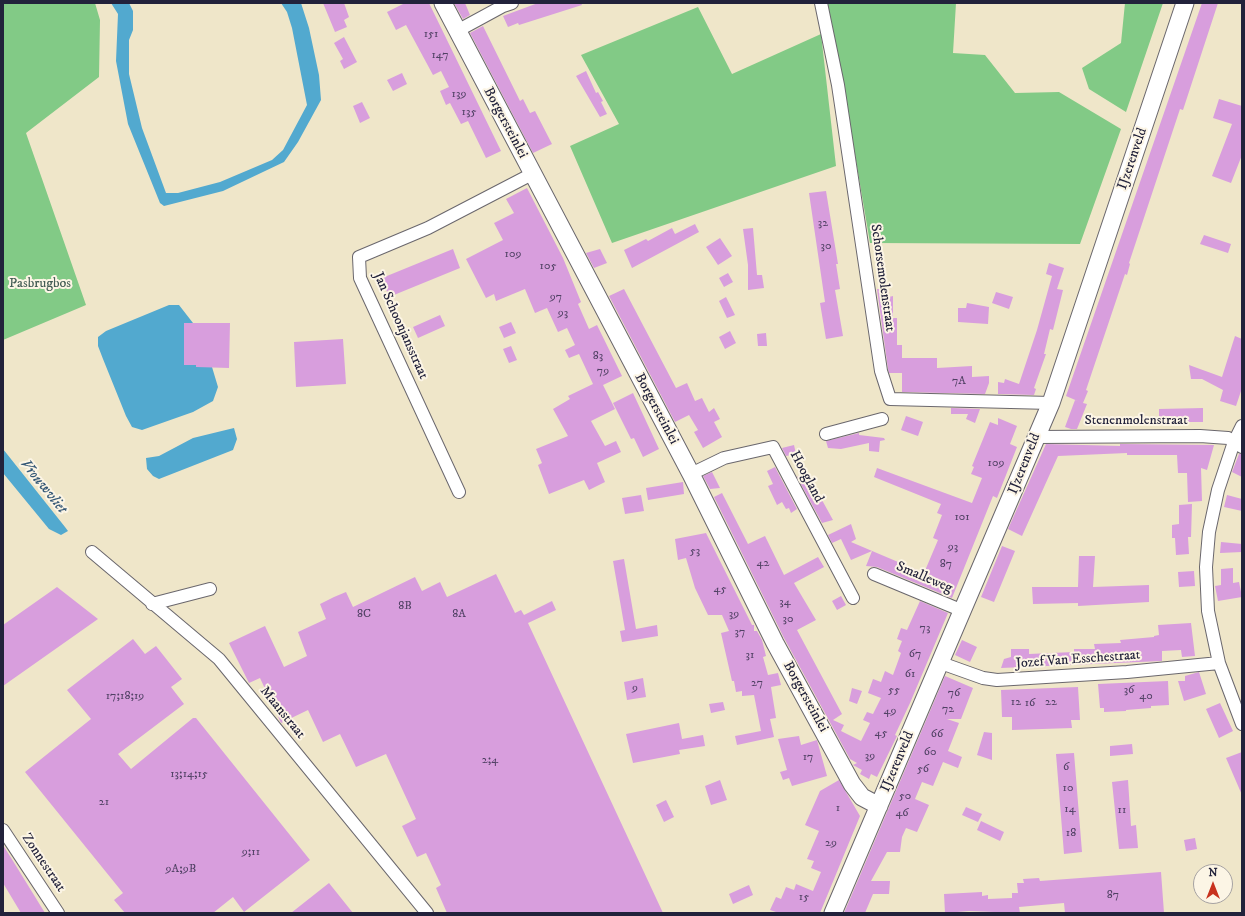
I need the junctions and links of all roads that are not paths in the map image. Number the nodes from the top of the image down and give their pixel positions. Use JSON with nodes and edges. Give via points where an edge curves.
{"nodes":[{"id":1,"x":443,"y":3,"type":"edge"},
{"id":2,"x":512,"y":3,"type":"edge"},
{"id":3,"x":821,"y":3,"type":"edge"},
{"id":4,"x":1185,"y":3,"type":"edge"},
{"id":5,"x":457,"y":31,"type":"junction"},
{"id":6,"x":532,"y":174,"type":"junction"},
{"id":7,"x":1051,"y":403,"type":"junction"},
{"id":8,"x":882,"y":420,"type":"dead end"},
{"id":9,"x":1242,"y":426,"type":"edge"},
{"id":10,"x":826,"y":434,"type":"dead end"},
{"id":11,"x":1036,"y":437,"type":"junction"},
{"id":12,"x":1238,"y":444,"type":"edge"},
{"id":13,"x":691,"y":474,"type":"junction"},
{"id":14,"x":459,"y":492,"type":"dead end"},
{"id":15,"x":92,"y":552,"type":"dead end"},
{"id":16,"x":874,"y":574,"type":"dead end"},
{"id":17,"x":210,"y":589,"type":"dead end"},
{"id":18,"x":853,"y":598,"type":"dead end"},
{"id":19,"x":152,"y":604,"type":"junction"},
{"id":20,"x":963,"y":611,"type":"junction"},
{"id":21,"x":941,"y":663,"type":"junction"},
{"id":22,"x":1219,"y":663,"type":"junction"},
{"id":23,"x":1242,"y":724,"type":"edge"},
{"id":24,"x":879,"y":806,"type":"junction"},
{"id":25,"x":3,"y":830,"type":"edge"},
{"id":26,"x":58,"y":913,"type":"edge"},
{"id":27,"x":427,"y":913,"type":"edge"},
{"id":28,"x":833,"y":913,"type":"edge"}],
"edges":[{"from":1,"to":5,"type":"street","name":"Borgersteinlei"},
{"from":2,"to":5,"type":"street"},
{"from":3,"to":7,"type":"street","name":"Schorsemolenstraat","via":[[838,85],[880,371],[890,399]]},
{"from":4,"to":7,"type":"street","name":"IJzerenveld"},
{"from":5,"to":6,"type":"street","name":"Borgersteinlei"},
{"from":6,"to":13,"type":"street","name":"Borgersteinlei"},
{"from":6,"to":14,"type":"street","name":"Jan Schoonjansstraat","via":[[428,228],[359,257],[360,278]]},
{"from":7,"to":11,"type":"street","name":"IJzerenveld"},
{"from":8,"to":10,"type":"street"},
{"from":9,"to":12,"type":"street"},
{"from":11,"to":12,"type":"street","name":"Stenenmolenstraat","via":[[1200,436],[1228,438]]},
{"from":11,"to":20,"type":"street","name":"IJzerenveld"},
{"from":12,"to":22,"type":"street","via":[[1218,490],[1209,532],[1206,567],[1208,611]]},
{"from":13,"to":18,"type":"street","name":"Hoogland","via":[[724,458],[773,447]]},
{"from":13,"to":24,"type":"street","name":"Borgersteinlei","via":[[775,643],[852,784],[862,797]]},
{"from":15,"to":19,"type":"street","name":"Maanstraat"},
{"from":16,"to":20,"type":"street","name":"Smalleweg"},
{"from":17,"to":19,"type":"street"},
{"from":19,"to":27,"type":"street","name":"Maanstraat","via":[[219,659]]},
{"from":20,"to":21,"type":"street","name":"IJzerenveld"},
{"from":21,"to":22,"type":"street","name":"Jozef Van Esschestraat","via":[[983,678],[997,680],[1104,674]]},
{"from":21,"to":24,"type":"street","name":"IJzerenveld"},
{"from":22,"to":23,"type":"street"},
{"from":24,"to":28,"type":"street","name":"IJzerenveld"},
{"from":25,"to":26,"type":"street","name":"Zonnestraat"}]}
